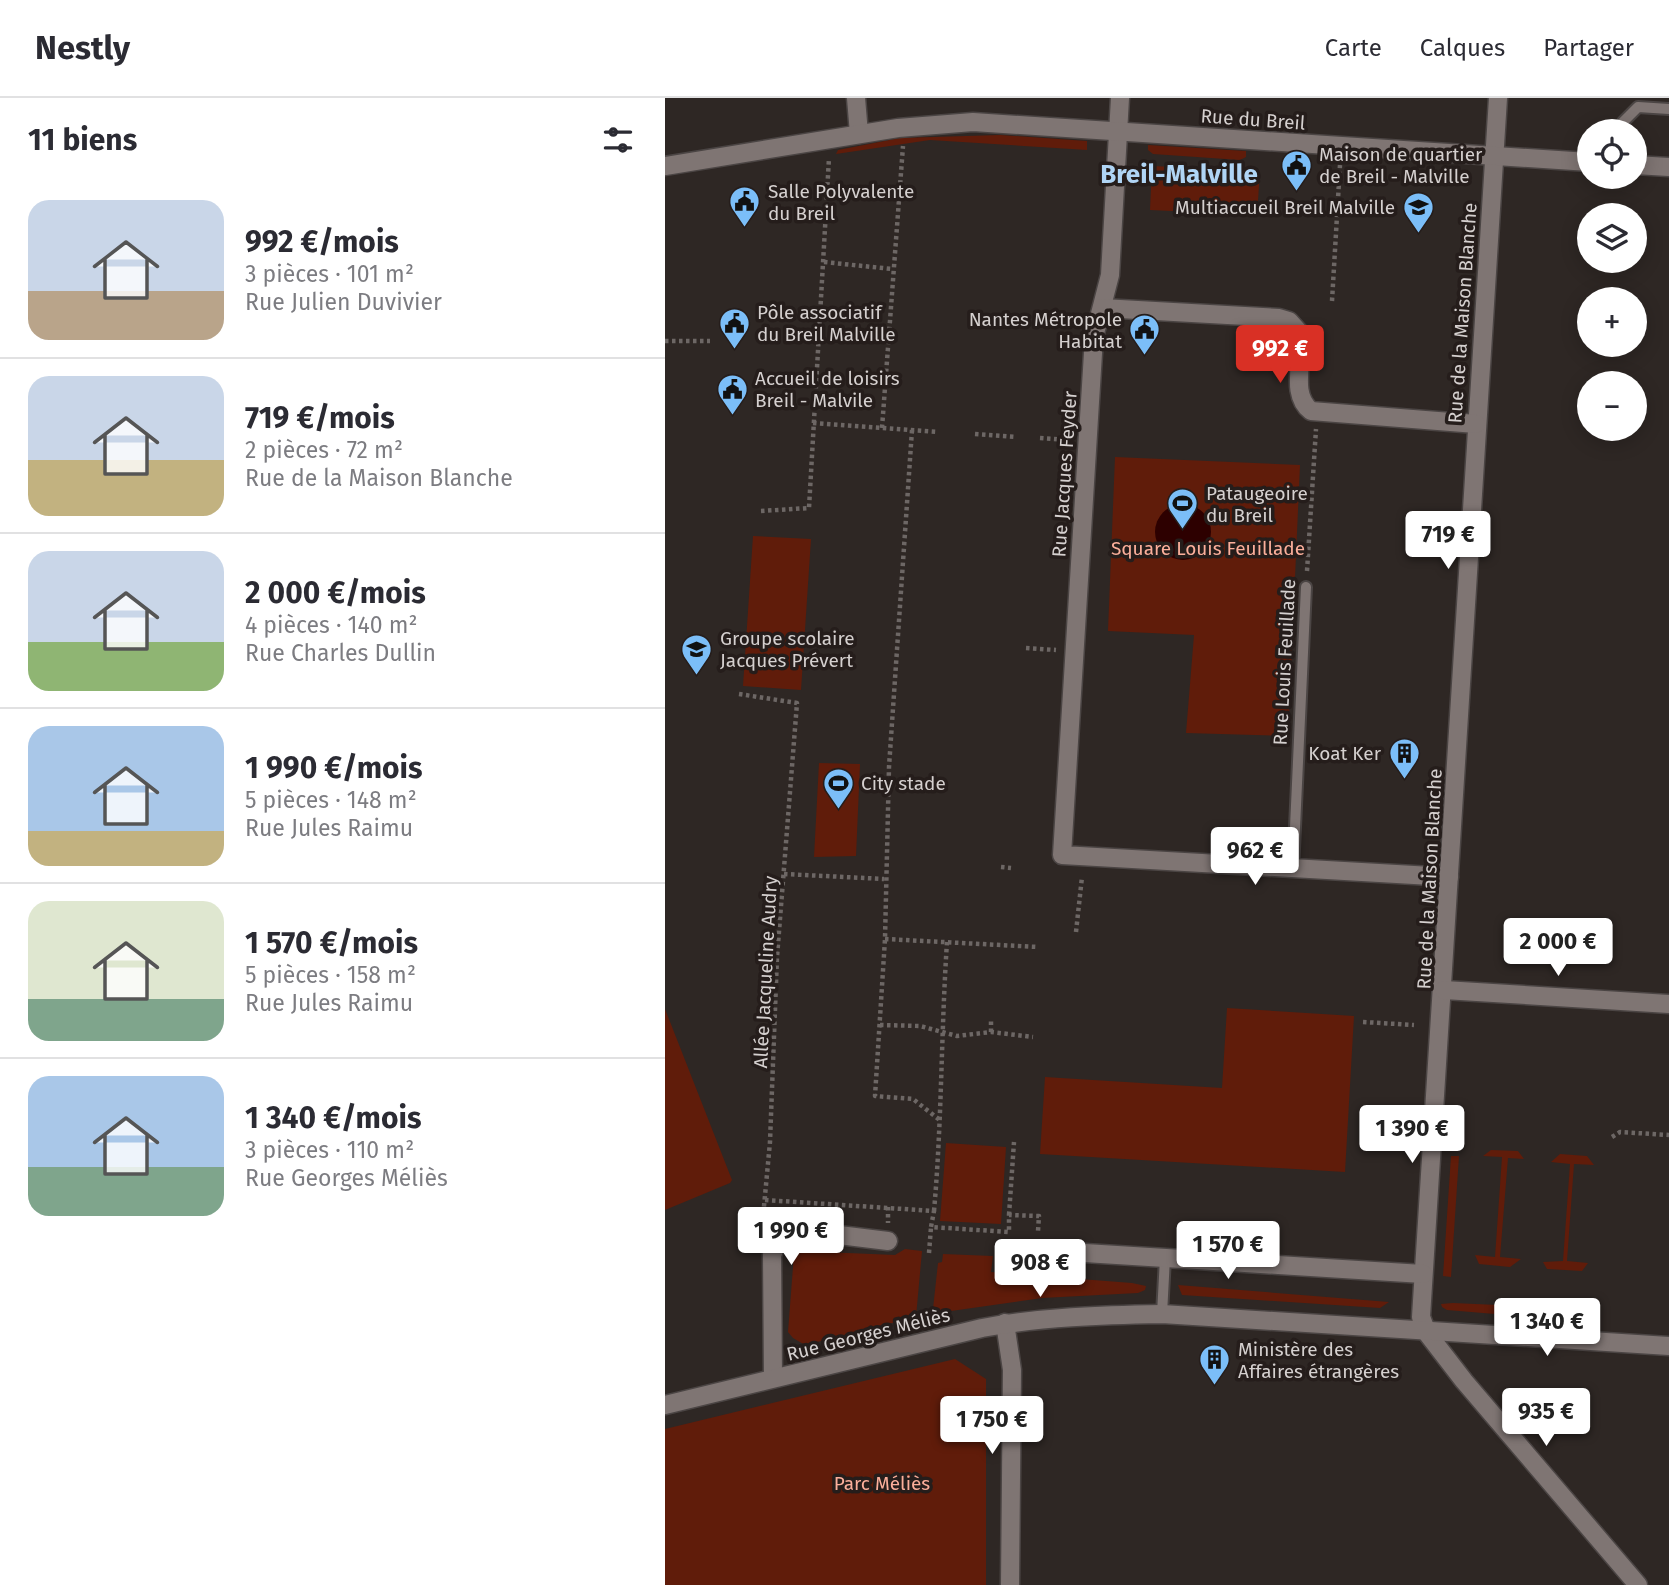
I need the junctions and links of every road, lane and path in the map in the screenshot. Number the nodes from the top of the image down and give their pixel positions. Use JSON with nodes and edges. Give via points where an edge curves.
{"nodes":[{"id":1,"x":856,"y":98,"type":"edge"},
{"id":2,"x":1120,"y":98,"type":"edge"},
{"id":3,"x":1498,"y":98,"type":"edge"},
{"id":4,"x":1669,"y":109,"type":"edge"},
{"id":5,"x":1626,"y":119,"type":"edge"},
{"id":6,"x":1118,"y":132,"type":"junction"},
{"id":7,"x":859,"y":134,"type":"junction"},
{"id":8,"x":828,"y":139,"type":"junction"},
{"id":9,"x":903,"y":146,"type":"dead end"},
{"id":10,"x":1494,"y":156,"type":"junction"},
{"id":11,"x":1577,"y":161,"type":"edge"},
{"id":12,"x":1340,"y":164,"type":"dead end"},
{"id":13,"x":1647,"y":165,"type":"edge"},
{"id":14,"x":665,"y":166,"type":"edge"},
{"id":15,"x":1669,"y":167,"type":"edge"},
{"id":16,"x":824,"y":262,"type":"junction"},
{"id":17,"x":891,"y":269,"type":"junction"},
{"id":18,"x":1332,"y":301,"type":"dead end"},
{"id":19,"x":1102,"y":308,"type":"junction"},
{"id":20,"x":665,"y":341,"type":"edge"},
{"id":21,"x":710,"y":341,"type":"dead end"},
{"id":22,"x":1317,"y":414,"type":"junction"},
{"id":23,"x":813,"y":423,"type":"junction"},
{"id":24,"x":1476,"y":425,"type":"junction"},
{"id":25,"x":882,"y":428,"type":"junction"},
{"id":26,"x":912,"y":430,"type":"junction"},
{"id":27,"x":937,"y":432,"type":"dead end"},
{"id":28,"x":975,"y":434,"type":"dead end"},
{"id":29,"x":1016,"y":437,"type":"dead end"},
{"id":30,"x":1040,"y":438,"type":"dead end"},
{"id":31,"x":1076,"y":441,"type":"dead end"},
{"id":32,"x":761,"y":511,"type":"dead end"},
{"id":33,"x":1306,"y":587,"type":"joint"},
{"id":34,"x":1026,"y":648,"type":"dead end"},
{"id":35,"x":1062,"y":650,"type":"dead end"},
{"id":36,"x":739,"y":694,"type":"dead end"},
{"id":37,"x":1001,"y":867,"type":"dead end"},
{"id":38,"x":1011,"y":867,"type":"dead end"},
{"id":39,"x":1293,"y":870,"type":"junction"},
{"id":40,"x":1082,"y":872,"type":"dead end"},
{"id":41,"x":784,"y":874,"type":"junction"},
{"id":42,"x":1450,"y":877,"type":"junction"},
{"id":43,"x":884,"y":879,"type":"junction"},
{"id":44,"x":1076,"y":932,"type":"dead end"},
{"id":45,"x":885,"y":939,"type":"junction"},
{"id":46,"x":947,"y":942,"type":"junction"},
{"id":47,"x":1038,"y":947,"type":"dead end"},
{"id":48,"x":1444,"y":990,"type":"junction"},
{"id":49,"x":1669,"y":1004,"type":"edge"},
{"id":50,"x":991,"y":1021,"type":"dead end"},
{"id":51,"x":1363,"y":1022,"type":"dead end"},
{"id":52,"x":1414,"y":1025,"type":"dead end"},
{"id":53,"x":880,"y":1026,"type":"junction"},
{"id":54,"x":991,"y":1032,"type":"junction"},
{"id":55,"x":941,"y":1033,"type":"junction"},
{"id":56,"x":1033,"y":1037,"type":"dead end"},
{"id":57,"x":941,"y":1121,"type":"junction"},
{"id":58,"x":1669,"y":1135,"type":"edge"},
{"id":59,"x":1612,"y":1137,"type":"dead end"},
{"id":60,"x":1014,"y":1142,"type":"dead end"},
{"id":61,"x":765,"y":1200,"type":"junction"},
{"id":62,"x":934,"y":1211,"type":"junction"},
{"id":63,"x":1009,"y":1215,"type":"junction"},
{"id":64,"x":931,"y":1227,"type":"junction"},
{"id":65,"x":779,"y":1238,"type":"junction"},
{"id":66,"x":888,"y":1241,"type":"dead end"},
{"id":67,"x":1036,"y":1250,"type":"joint"},
{"id":68,"x":929,"y":1253,"type":"dead end"},
{"id":69,"x":1165,"y":1258,"type":"junction"},
{"id":70,"x":1423,"y":1273,"type":"junction"},
{"id":71,"x":1162,"y":1314,"type":"junction"},
{"id":72,"x":1005,"y":1324,"type":"junction"},
{"id":73,"x":1427,"y":1333,"type":"junction"},
{"id":74,"x":1669,"y":1346,"type":"edge"},
{"id":75,"x":773,"y":1378,"type":"junction"},
{"id":76,"x":665,"y":1405,"type":"edge"},
{"id":77,"x":1010,"y":1585,"type":"edge"},
{"id":78,"x":1638,"y":1585,"type":"edge"}],
"edges":[{"from":1,"to":7,"type":"street"},
{"from":2,"to":6,"type":"street","name":"Rue Jacques Feyder"},
{"from":3,"to":10,"type":"street","name":"Rue de la Maison Blanche"},
{"from":4,"to":5,"type":"lane","via":[[1638,107]]},
{"from":6,"to":7,"type":"street","name":"Rue du Breil","via":[[973,122]]},
{"from":6,"to":10,"type":"street","name":"Rue du Breil"},
{"from":6,"to":19,"type":"street","name":"Rue Jacques Feyder","via":[[1109,275]]},
{"from":7,"to":8,"type":"street","name":"Rue du Breil"},
{"from":8,"to":14,"type":"street","name":"Rue du Breil"},
{"from":8,"to":16,"type":"path"},
{"from":9,"to":17,"type":"path"},
{"from":10,"to":11,"type":"street","name":"Rue du Breil"},
{"from":10,"to":24,"type":"street","name":"Rue de la Maison Blanche"},
{"from":12,"to":18,"type":"path"},
{"from":13,"to":15,"type":"street"},
{"from":16,"to":17,"type":"path"},
{"from":16,"to":23,"type":"path"},
{"from":17,"to":25,"type":"path"},
{"from":19,"to":22,"type":"street","via":[[1289,321],[1302,341],[1301,400]]},
{"from":19,"to":39,"type":"street","name":"Rue Jacques Feyder","via":[[1094,337],[1062,855]]},
{"from":20,"to":21,"type":"path"},
{"from":22,"to":24,"type":"street"},
{"from":22,"to":33,"type":"path","name":"Rue Louis Feuillade"},
{"from":23,"to":25,"type":"path"},
{"from":23,"to":32,"type":"path","via":[[809,508]]},
{"from":24,"to":42,"type":"street","name":"Rue de la Maison Blanche"},
{"from":25,"to":26,"type":"path"},
{"from":26,"to":27,"type":"path"},
{"from":26,"to":43,"type":"path"},
{"from":28,"to":29,"type":"path"},
{"from":30,"to":31,"type":"path"},
{"from":33,"to":39,"type":"lane","name":"Rue Louis Feuillade"},
{"from":34,"to":35,"type":"path"},
{"from":36,"to":41,"type":"path","name":"Allée Jacqueline Audry","via":[[797,703]]},
{"from":37,"to":38,"type":"path"},
{"from":39,"to":42,"type":"street"},
{"from":40,"to":44,"type":"path"},
{"from":41,"to":43,"type":"path"},
{"from":41,"to":61,"type":"path","name":"Allée Jacqueline Audry"},
{"from":42,"to":48,"type":"street","name":"Rue de la Maison Blanche"},
{"from":43,"to":45,"type":"path"},
{"from":45,"to":46,"type":"path"},
{"from":45,"to":53,"type":"path"},
{"from":46,"to":47,"type":"path"},
{"from":46,"to":55,"type":"path"},
{"from":48,"to":49,"type":"street"},
{"from":48,"to":70,"type":"street","name":"Rue de la Maison Blanche"},
{"from":50,"to":54,"type":"path"},
{"from":51,"to":52,"type":"path"},
{"from":53,"to":55,"type":"path","via":[[920,1026]]},
{"from":53,"to":57,"type":"path","via":[[875,1097],[913,1099]]},
{"from":54,"to":55,"type":"path"},
{"from":54,"to":56,"type":"path"},
{"from":55,"to":57,"type":"path"},
{"from":57,"to":62,"type":"path"},
{"from":58,"to":59,"type":"path","via":[[1620,1132]]},
{"from":60,"to":63,"type":"path"},
{"from":61,"to":62,"type":"path"},
{"from":61,"to":65,"type":"path","name":"Allée Jacqueline Audry","via":[[763,1217]]},
{"from":62,"to":64,"type":"path"},
{"from":63,"to":64,"type":"path","via":[[1009,1232]]},
{"from":63,"to":67,"type":"path","via":[[1039,1216]]},
{"from":64,"to":68,"type":"path"},
{"from":65,"to":66,"type":"street","via":[[798,1230]]},
{"from":65,"to":75,"type":"street","via":[[772,1255]]},
{"from":67,"to":69,"type":"street"},
{"from":69,"to":70,"type":"street"},
{"from":69,"to":71,"type":"lane"},
{"from":70,"to":73,"type":"street","name":"Rue de la Maison Blanche","via":[[1421,1317]]},
{"from":71,"to":72,"type":"street","name":"Rue Georges Méliès"},
{"from":71,"to":73,"type":"street","name":"Rue Georges Méliès"},
{"from":72,"to":75,"type":"street","name":"Rue Georges Méliès"},
{"from":72,"to":77,"type":"street","via":[[1012,1370]]},
{"from":73,"to":74,"type":"street","name":"Rue Georges Méliès"},
{"from":73,"to":78,"type":"street","name":"Rue de la Maison Blanche"},
{"from":75,"to":76,"type":"street","name":"Rue Georges Méliès"}]}
